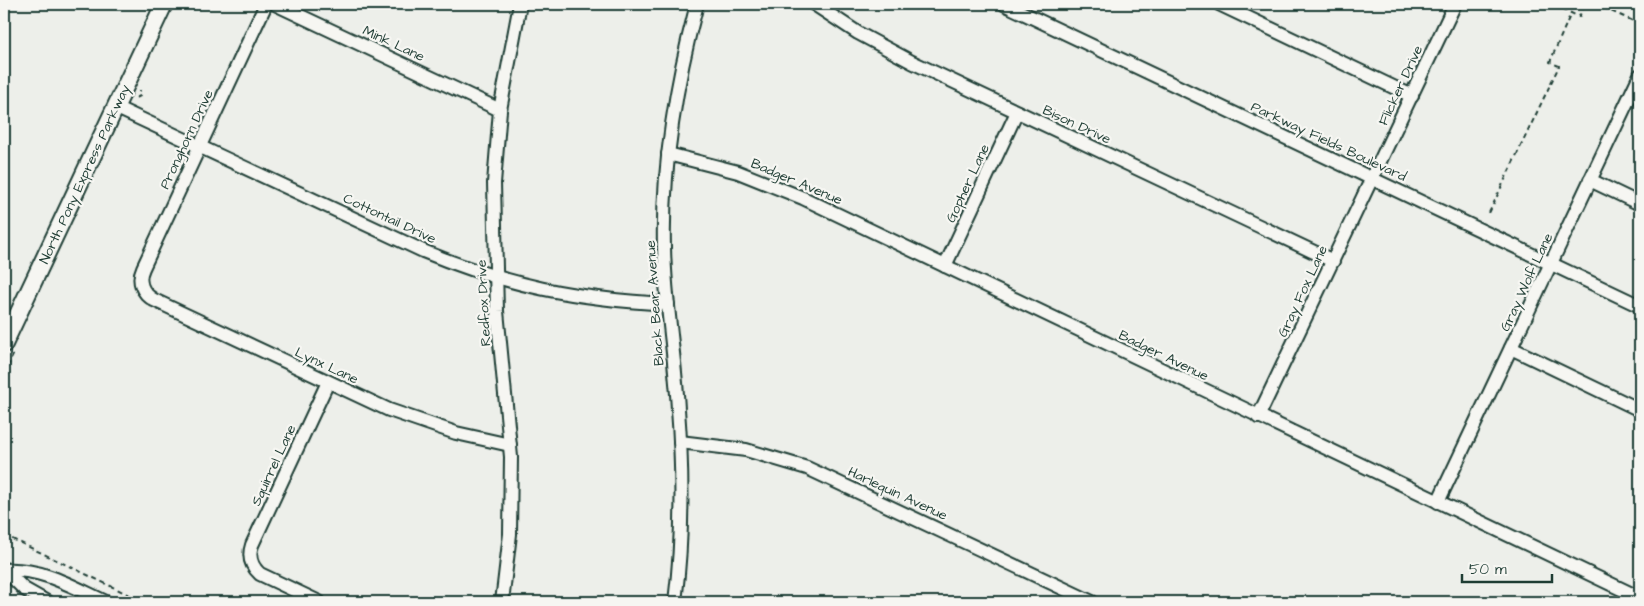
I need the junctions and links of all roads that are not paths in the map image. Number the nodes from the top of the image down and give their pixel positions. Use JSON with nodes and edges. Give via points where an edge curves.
{"nodes":[{"id":1,"x":164,"y":4,"type":"edge"},
{"id":2,"x":266,"y":4,"type":"edge"},
{"id":3,"x":275,"y":4,"type":"edge"},
{"id":4,"x":520,"y":4,"type":"edge"},
{"id":5,"x":697,"y":4,"type":"edge"},
{"id":6,"x":814,"y":4,"type":"edge"},
{"id":7,"x":1219,"y":4,"type":"edge"},
{"id":8,"x":1455,"y":4,"type":"edge"},
{"id":9,"x":1010,"y":5,"type":"edge"},
{"id":10,"x":1640,"y":75,"type":"edge"},
{"id":11,"x":1412,"y":96,"type":"junction"},
{"id":12,"x":116,"y":107,"type":"junction"},
{"id":13,"x":500,"y":110,"type":"junction"},
{"id":14,"x":1017,"y":112,"type":"junction"},
{"id":15,"x":200,"y":146,"type":"junction"},
{"id":16,"x":668,"y":154,"type":"junction"},
{"id":17,"x":1372,"y":178,"type":"junction"},
{"id":18,"x":1590,"y":180,"type":"junction"},
{"id":19,"x":1640,"y":204,"type":"edge"},
{"id":20,"x":1333,"y":261,"type":"junction"},
{"id":21,"x":1551,"y":264,"type":"junction"},
{"id":22,"x":945,"y":266,"type":"junction"},
{"id":23,"x":495,"y":277,"type":"junction"},
{"id":24,"x":142,"y":288,"type":"joint"},
{"id":25,"x":668,"y":304,"type":"junction"},
{"id":26,"x":1640,"y":306,"type":"edge"},
{"id":27,"x":4,"y":344,"type":"edge"},
{"id":28,"x":1511,"y":348,"type":"junction"},
{"id":29,"x":328,"y":382,"type":"junction"},
{"id":30,"x":1640,"y":410,"type":"edge"},
{"id":31,"x":1258,"y":417,"type":"junction"},
{"id":32,"x":680,"y":442,"type":"junction"},
{"id":33,"x":510,"y":445,"type":"junction"},
{"id":34,"x":1438,"y":502,"type":"junction"},
{"id":35,"x":4,"y":570,"type":"edge"},
{"id":36,"x":1640,"y":598,"type":"edge"},
{"id":37,"x":47,"y":602,"type":"edge"},
{"id":38,"x":106,"y":602,"type":"edge"},
{"id":39,"x":319,"y":602,"type":"edge"},
{"id":40,"x":502,"y":602,"type":"edge"},
{"id":41,"x":675,"y":602,"type":"edge"},
{"id":42,"x":1092,"y":602,"type":"edge"}],
"edges":[{"from":1,"to":12,"type":"main road","name":"North Pony Express Parkway"},
{"from":2,"to":15,"type":"street","name":"Pronghorn Drive"},
{"from":3,"to":13,"type":"street","name":"Mink Lane"},
{"from":4,"to":13,"type":"street","name":"Redfox Drive"},
{"from":5,"to":16,"type":"street","name":"Black Bear Avenue","via":[[678,84]]},
{"from":6,"to":14,"type":"street","name":"Bison Drive","via":[[885,48]]},
{"from":7,"to":11,"type":"street"},
{"from":8,"to":11,"type":"street","name":"Flicker Drive"},
{"from":9,"to":17,"type":"street","name":"Parkway Fields Boulevard"},
{"from":10,"to":18,"type":"street","name":"Gray Wolf Lane"},
{"from":11,"to":17,"type":"street","name":"Flicker Drive"},
{"from":12,"to":15,"type":"street","name":"Cottontail Drive"},
{"from":12,"to":27,"type":"main road","name":"North Pony Express Parkway"},
{"from":13,"to":23,"type":"street","name":"Redfox Drive","via":[[494,183]]},
{"from":14,"to":20,"type":"street","name":"Bison Drive"},
{"from":14,"to":22,"type":"street","name":"Gopher Lane"},
{"from":15,"to":23,"type":"street","name":"Cottontail Drive","via":[[423,251]]},
{"from":15,"to":24,"type":"street","name":"Pronghorn Drive","via":[[141,273]]},
{"from":16,"to":22,"type":"street","name":"Badger Avenue","via":[[715,165],[782,189]]},
{"from":16,"to":25,"type":"street","name":"Black Bear Avenue","via":[[664,238]]},
{"from":17,"to":20,"type":"street","name":"Gray Fox Lane"},
{"from":17,"to":21,"type":"street","name":"Parkway Fields Boulevard"},
{"from":18,"to":19,"type":"street"},
{"from":18,"to":21,"type":"street","name":"Gray Wolf Lane"},
{"from":20,"to":31,"type":"street","name":"Gray Fox Lane"},
{"from":21,"to":26,"type":"street","name":"Parkway Fields Boulevard"},
{"from":21,"to":28,"type":"street","name":"Gray Wolf Lane"},
{"from":22,"to":31,"type":"street","name":"Badger Avenue"},
{"from":23,"to":25,"type":"street","name":"Cottontail Drive","via":[[579,297]]},
{"from":23,"to":33,"type":"street","name":"Redfox Drive"},
{"from":24,"to":29,"type":"street","name":"Lynx Lane","via":[[154,300]]},
{"from":25,"to":32,"type":"street","name":"Black Bear Avenue"},
{"from":28,"to":30,"type":"street"},
{"from":28,"to":34,"type":"street","name":"Gray Wolf Lane"},
{"from":29,"to":33,"type":"street","name":"Lynx Lane","via":[[424,423]]},
{"from":29,"to":39,"type":"street","name":"Squirrel Lane","via":[[252,545],[251,562],[260,574]]},
{"from":31,"to":34,"type":"street","name":"Badger Avenue"},
{"from":32,"to":41,"type":"street","name":"Black Bear Avenue"},
{"from":32,"to":42,"type":"street","name":"Harlequin Avenue","via":[[746,450],[807,468]]},
{"from":33,"to":40,"type":"street","name":"Redfox Drive","via":[[510,534]]},
{"from":34,"to":36,"type":"street","name":"Badger Avenue"},
{"from":35,"to":37,"type":"street","via":[[24,589]]},
{"from":35,"to":38,"type":"street","via":[[32,571],[49,576]]}]}
